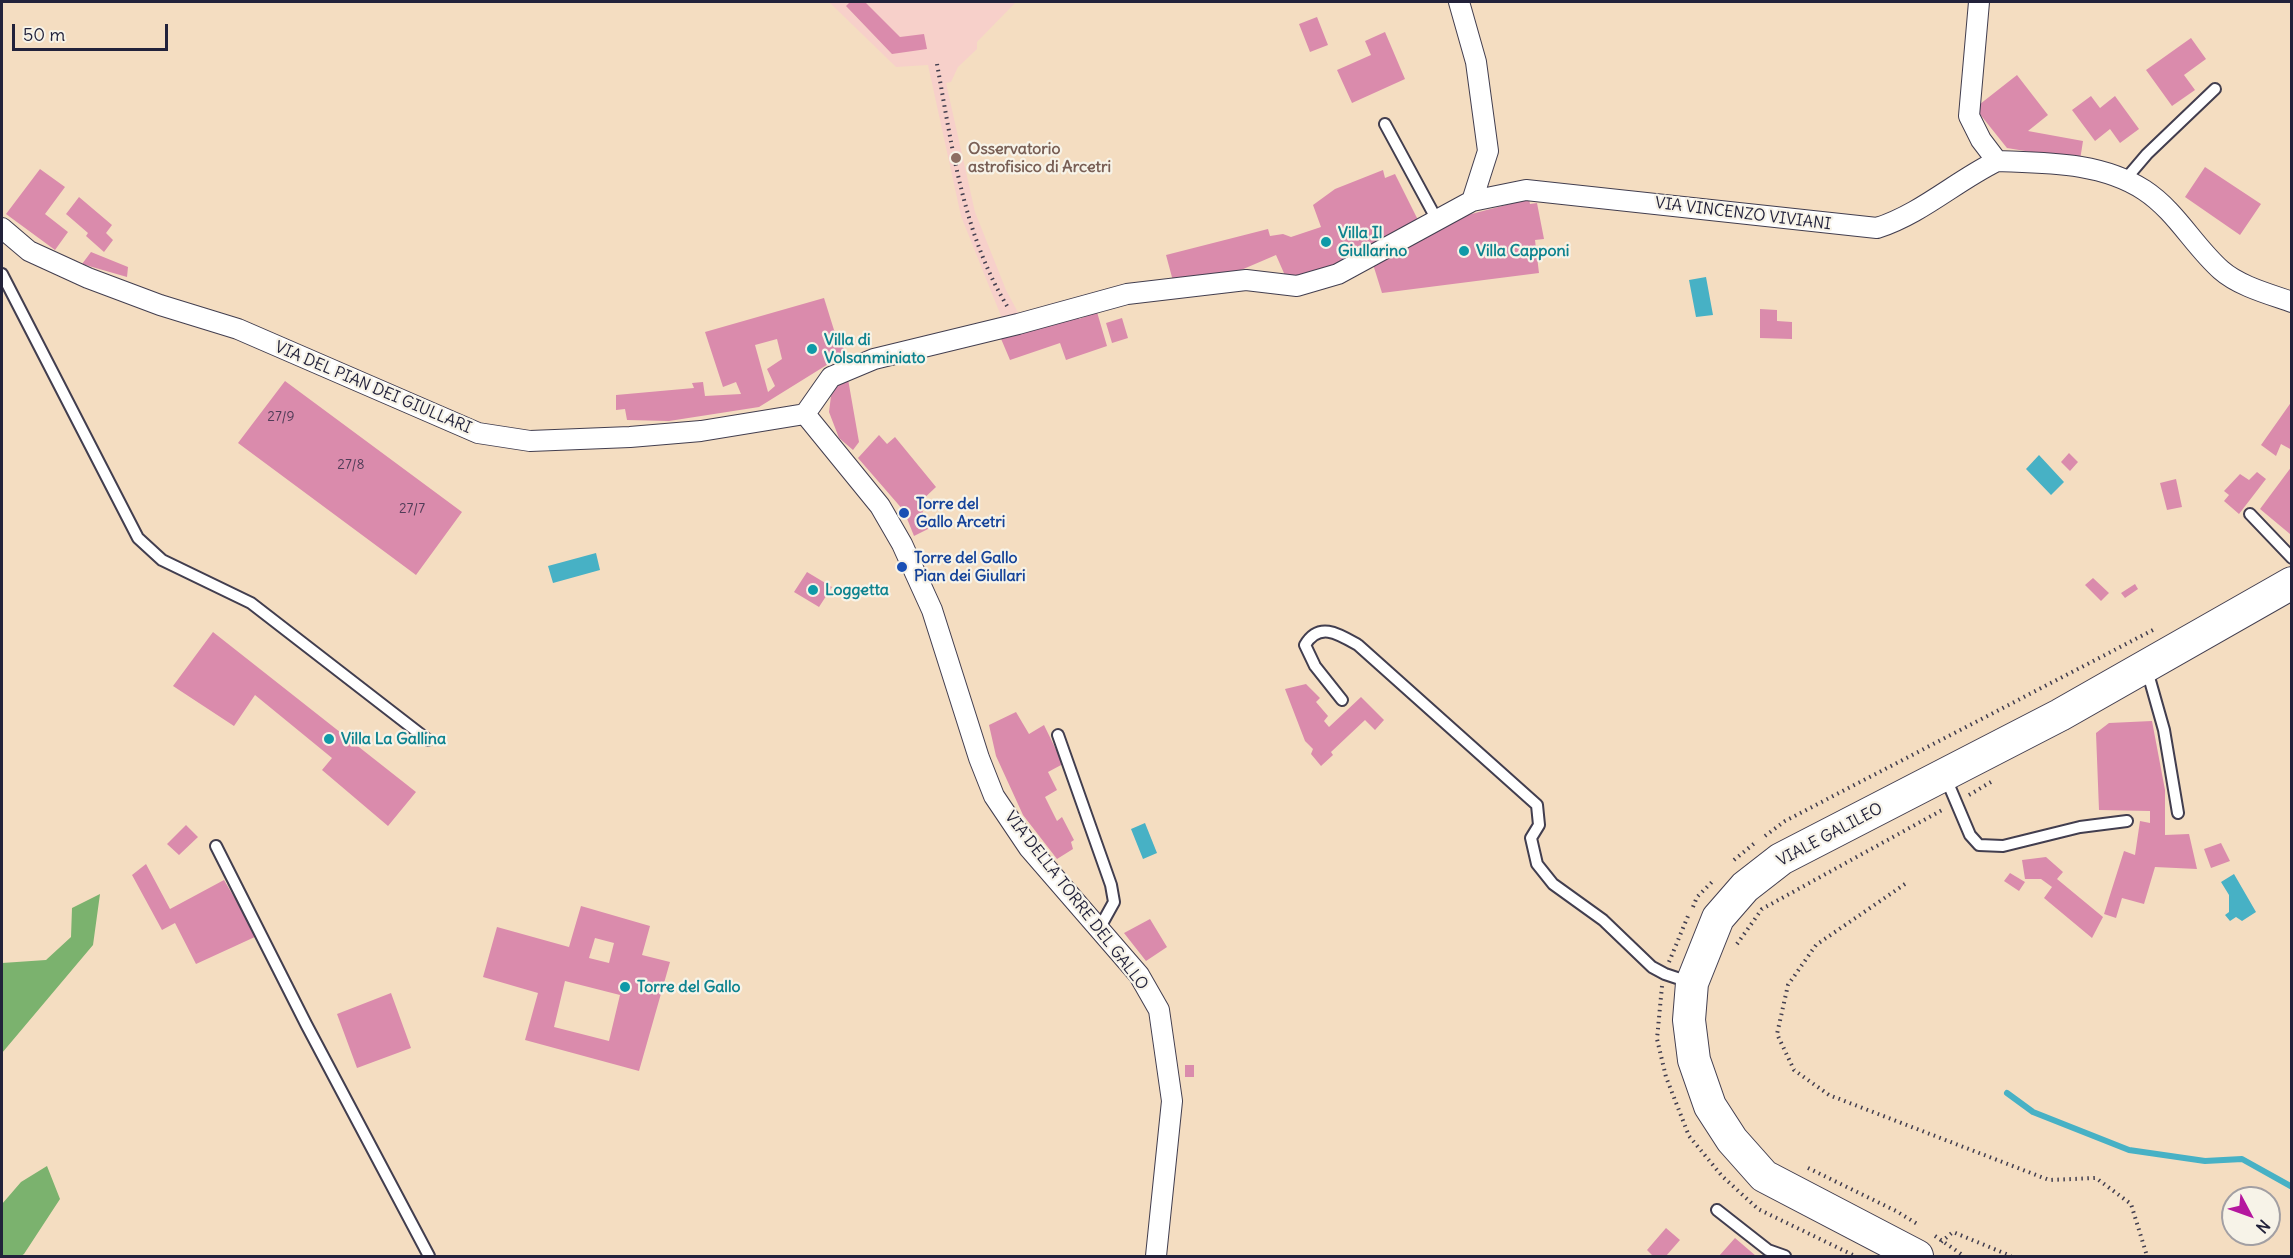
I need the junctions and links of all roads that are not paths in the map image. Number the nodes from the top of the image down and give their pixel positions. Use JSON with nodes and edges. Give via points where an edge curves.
{"nodes":[{"id":1,"x":1459,"y":2,"type":"edge"},
{"id":2,"x":1979,"y":2,"type":"edge"},
{"id":3,"x":2216,"y":89,"type":"dead end"},
{"id":4,"x":1385,"y":124,"type":"dead end"},
{"id":5,"x":1997,"y":161,"type":"junction"},
{"id":6,"x":2124,"y":181,"type":"junction"},
{"id":7,"x":1472,"y":201,"type":"junction"},
{"id":8,"x":1437,"y":220,"type":"junction"},
{"id":9,"x":2,"y":230,"type":"edge"},
{"id":10,"x":2,"y":274,"type":"edge"},
{"id":11,"x":2292,"y":302,"type":"edge"},
{"id":12,"x":805,"y":414,"type":"junction"},
{"id":13,"x":2250,"y":514,"type":"dead end"},
{"id":14,"x":2292,"y":558,"type":"edge"},
{"id":15,"x":2292,"y":583,"type":"edge"},
{"id":16,"x":2146,"y":667,"type":"junction"},
{"id":17,"x":1342,"y":700,"type":"dead end"},
{"id":18,"x":1058,"y":735,"type":"dead end"},
{"id":19,"x":428,"y":740,"type":"dead end"},
{"id":20,"x":1950,"y":789,"type":"junction"},
{"id":21,"x":2178,"y":813,"type":"dead end"},
{"id":22,"x":2127,"y":822,"type":"dead end"},
{"id":23,"x":216,"y":846,"type":"dead end"},
{"id":24,"x":1099,"y":929,"type":"junction"},
{"id":25,"x":1678,"y":979,"type":"junction"},
{"id":26,"x":1717,"y":1210,"type":"dead end"},
{"id":27,"x":1919,"y":1246,"type":"edge"},
{"id":28,"x":429,"y":1257,"type":"edge"},
{"id":29,"x":1156,"y":1257,"type":"edge"},
{"id":30,"x":1785,"y":1257,"type":"edge"}],
"edges":[{"from":1,"to":7,"type":"street","via":[[1476,62],[1488,152]]},
{"from":2,"to":5,"type":"street","via":[[1970,116]]},
{"from":3,"to":6,"type":"lane"},
{"from":4,"to":8,"type":"lane"},
{"from":5,"to":6,"type":"street","via":[[2070,165],[2102,171]]},
{"from":5,"to":7,"type":"street","name":"VIA VINCENZO VIVIANI","via":[[1897,222],[1877,228],[1526,190]]},
{"from":6,"to":11,"type":"street","via":[[2144,190],[2176,217],[2222,271]]},
{"from":7,"to":8,"type":"street"},
{"from":8,"to":12,"type":"street","via":[[1338,274],[1297,286],[1246,280],[1126,294],[874,359],[831,377]]},
{"from":9,"to":12,"type":"street","name":"VIA DEL PIAN DEI GIULLARI","via":[[29,251],[88,278],[238,329],[478,434],[530,441],[630,437],[701,431]]},
{"from":10,"to":19,"type":"lane","via":[[138,538],[162,560],[251,603]]},
{"from":12,"to":24,"type":"street","name":"VIA DELLA TORRE DEL GALLO","via":[[880,506],[912,563],[932,610],[994,796],[1029,848]]},
{"from":13,"to":14,"type":"lane"},
{"from":15,"to":16,"type":"main road","name":"VIALE GALILEO"},
{"from":16,"to":20,"type":"main road","name":"VIALE GALILEO"},
{"from":16,"to":21,"type":"lane","via":[[2164,730]]},
{"from":17,"to":25,"type":"lane","via":[[1315,666],[1305,645],[1317,632],[1336,632],[1358,645],[1537,805],[1539,825],[1531,838],[1537,864],[1553,884],[1603,920],[1643,959]]},
{"from":18,"to":24,"type":"lane","via":[[1112,885],[1114,902]]},
{"from":20,"to":22,"type":"lane","via":[[1970,835],[1979,844],[2003,846],[2079,827]]},
{"from":20,"to":25,"type":"main road","name":"VIALE GALILEO","via":[[1822,836],[1781,859],[1745,887],[1718,918]]},
{"from":23,"to":28,"type":"lane"},
{"from":24,"to":29,"type":"street","name":"VIA DELLA TORRE DEL GALLO","via":[[1139,975],[1158,1010],[1165,1043],[1172,1101]]},
{"from":25,"to":27,"type":"main road","name":"VIALE GALILEO","via":[[1694,1060],[1710,1106],[1732,1140],[1764,1176]]},
{"from":26,"to":30,"type":"lane","via":[[1768,1250]]}]}
